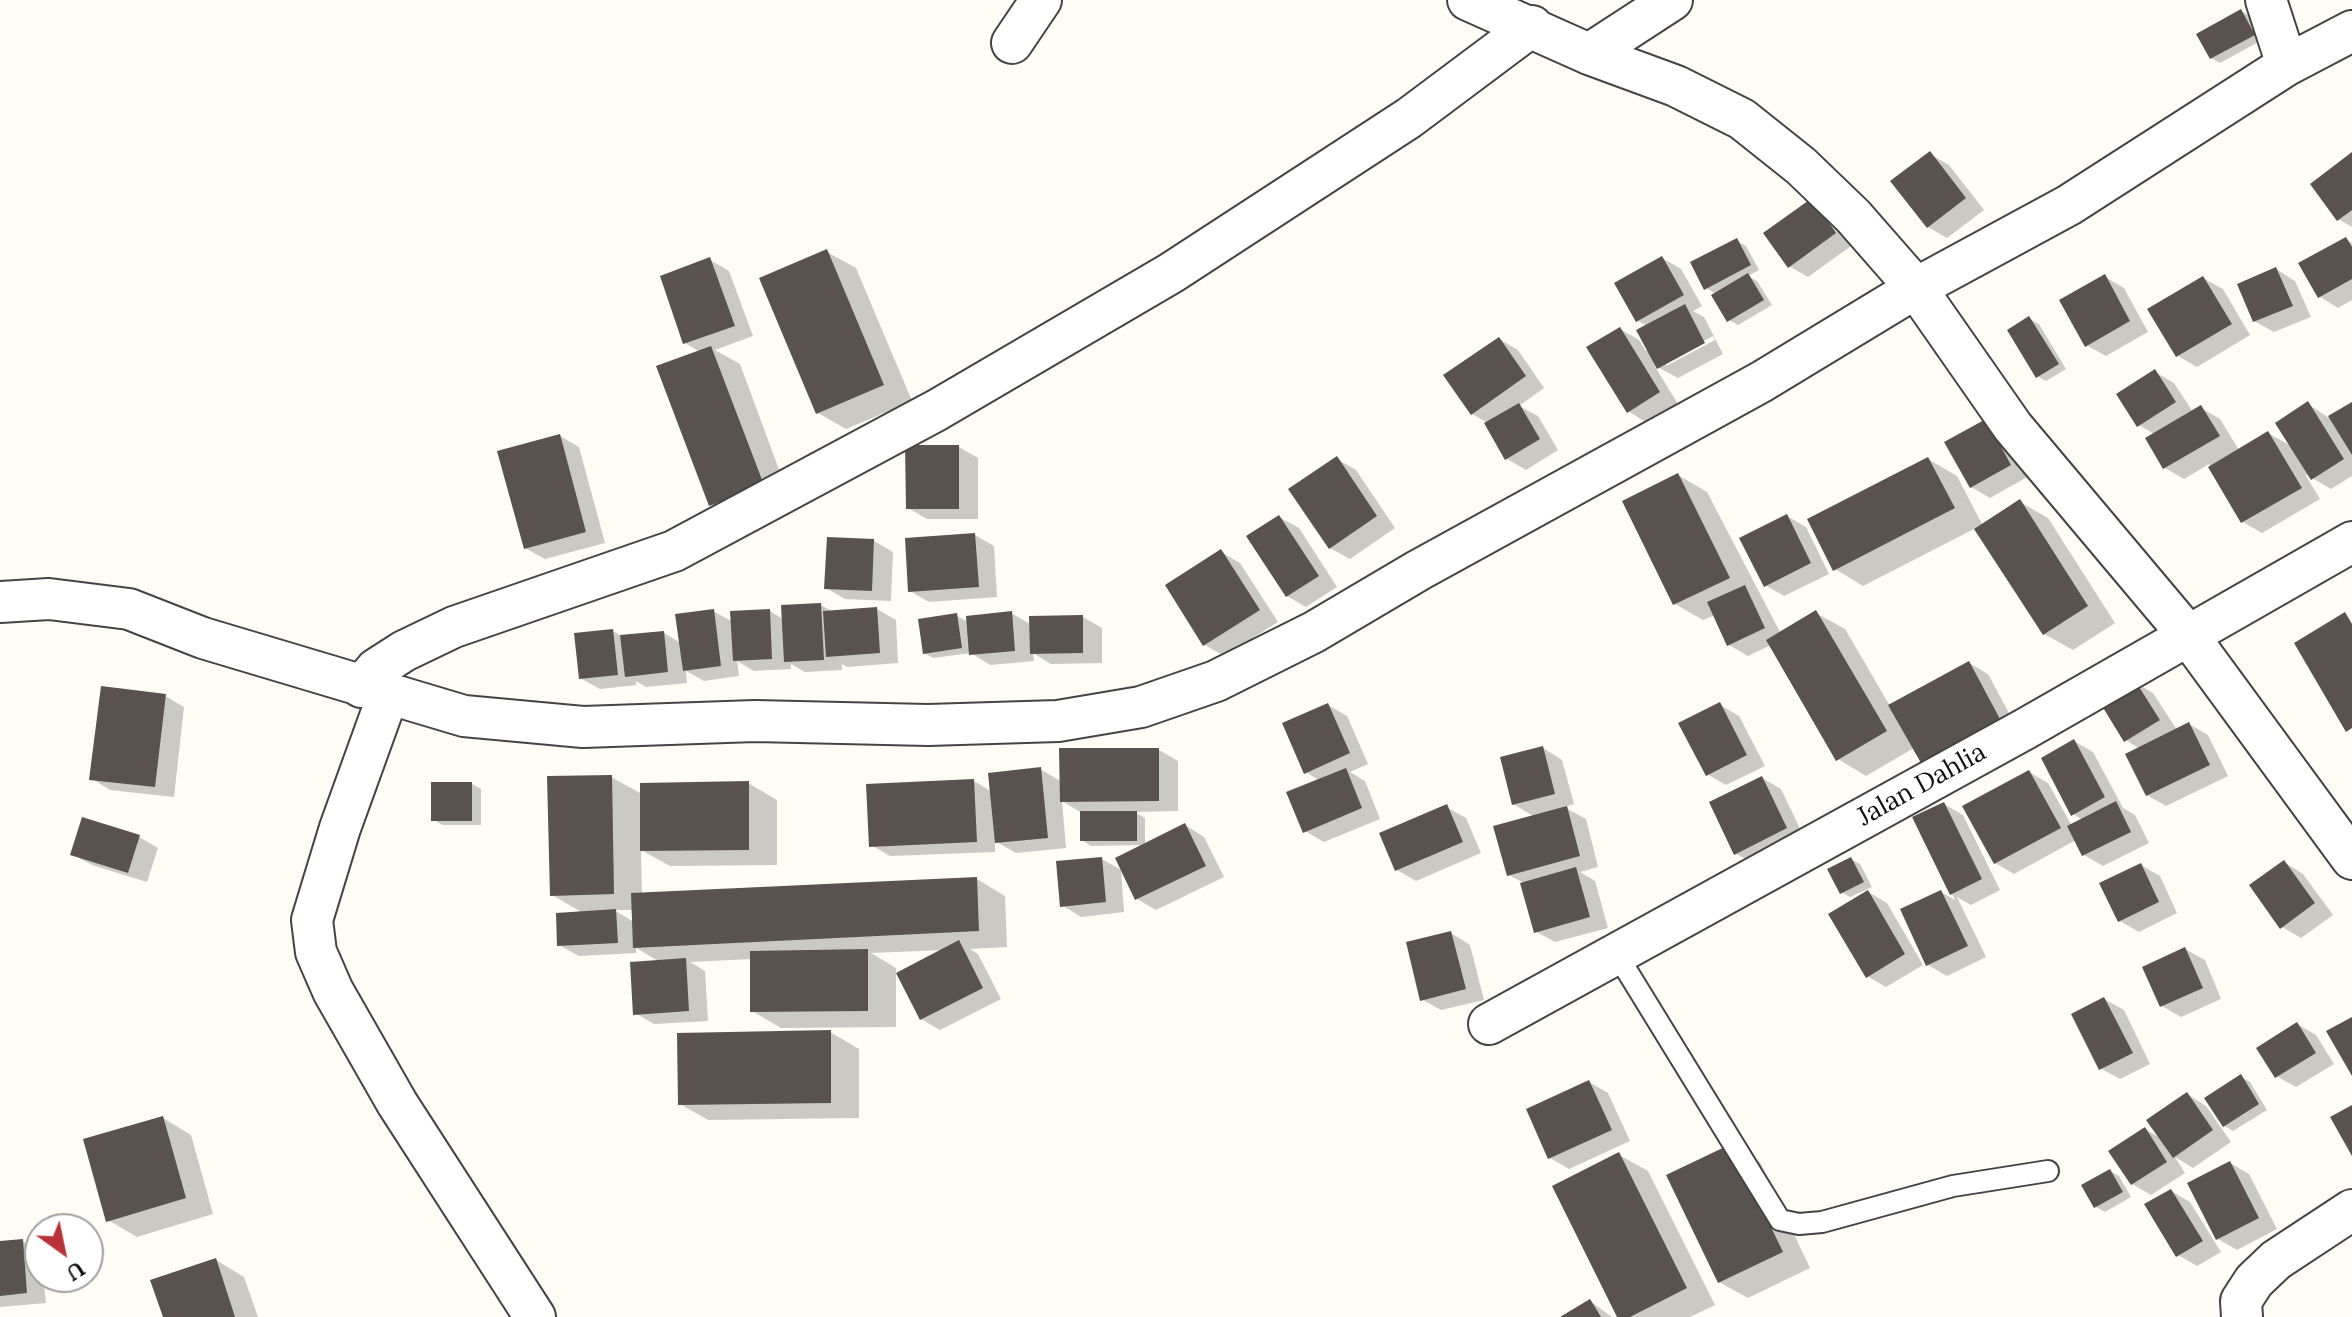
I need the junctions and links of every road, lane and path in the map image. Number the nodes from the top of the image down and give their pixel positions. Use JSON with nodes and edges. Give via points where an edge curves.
{"nodes":[{"id":1,"x":1041,"y":0,"type":"edge"},
{"id":2,"x":1468,"y":0,"type":"edge"},
{"id":3,"x":1672,"y":0,"type":"edge"},
{"id":4,"x":2266,"y":0,"type":"edge"},
{"id":5,"x":1532,"y":26,"type":"junction"},
{"id":6,"x":2352,"y":31,"type":"edge"},
{"id":7,"x":1012,"y":43,"type":"dead end"},
{"id":8,"x":1589,"y":54,"type":"junction"},
{"id":9,"x":2287,"y":65,"type":"junction"},
{"id":10,"x":1916,"y":288,"type":"junction"},
{"id":11,"x":2352,"y":542,"type":"edge"},
{"id":12,"x":0,"y":602,"type":"edge"},
{"id":13,"x":2187,"y":634,"type":"junction"},
{"id":14,"x":374,"y":691,"type":"junction"},
{"id":15,"x":2352,"y":859,"type":"edge"},
{"id":16,"x":1616,"y":953,"type":"junction"},
{"id":17,"x":1489,"y":1024,"type":"dead end"},
{"id":18,"x":2048,"y":1171,"type":"dead end"},
{"id":19,"x":2352,"y":1210,"type":"edge"},
{"id":20,"x":535,"y":1317,"type":"edge"},
{"id":21,"x":2242,"y":1317,"type":"edge"}],
"edges":[{"from":1,"to":7,"type":"street"},
{"from":2,"to":5,"type":"street"},
{"from":3,"to":8,"type":"street"},
{"from":4,"to":9,"type":"street"},
{"from":5,"to":8,"type":"street"},
{"from":5,"to":14,"type":"street","via":[[1409,118],[1171,273],[937,410],[674,551],[441,633],[376,669]]},
{"from":6,"to":9,"type":"street"},
{"from":8,"to":10,"type":"street","via":[[1676,86],[1742,119],[1853,216]]},
{"from":9,"to":10,"type":"street","via":[[2069,205]]},
{"from":10,"to":13,"type":"street","via":[[2013,427]]},
{"from":10,"to":14,"type":"street","via":[[1761,382],[1314,632],[1216,681],[1141,707],[1058,721],[583,727],[464,716]]},
{"from":11,"to":13,"type":"street","name":"Jalan Dahlia"},
{"from":12,"to":14,"type":"street","via":[[49,599],[129,609],[203,638]]},
{"from":13,"to":15,"type":"street"},
{"from":13,"to":16,"type":"street","name":"Jalan Dahlia"},
{"from":14,"to":20,"type":"street","via":[[312,920],[316,952],[397,1103]]},
{"from":16,"to":17,"type":"street","name":"Jalan Dahlia"},
{"from":16,"to":18,"type":"lane","via":[[1780,1220],[1822,1222],[1953,1186]]},
{"from":19,"to":21,"type":"street","via":[[2276,1260],[2254,1281],[2241,1301]]}]}
